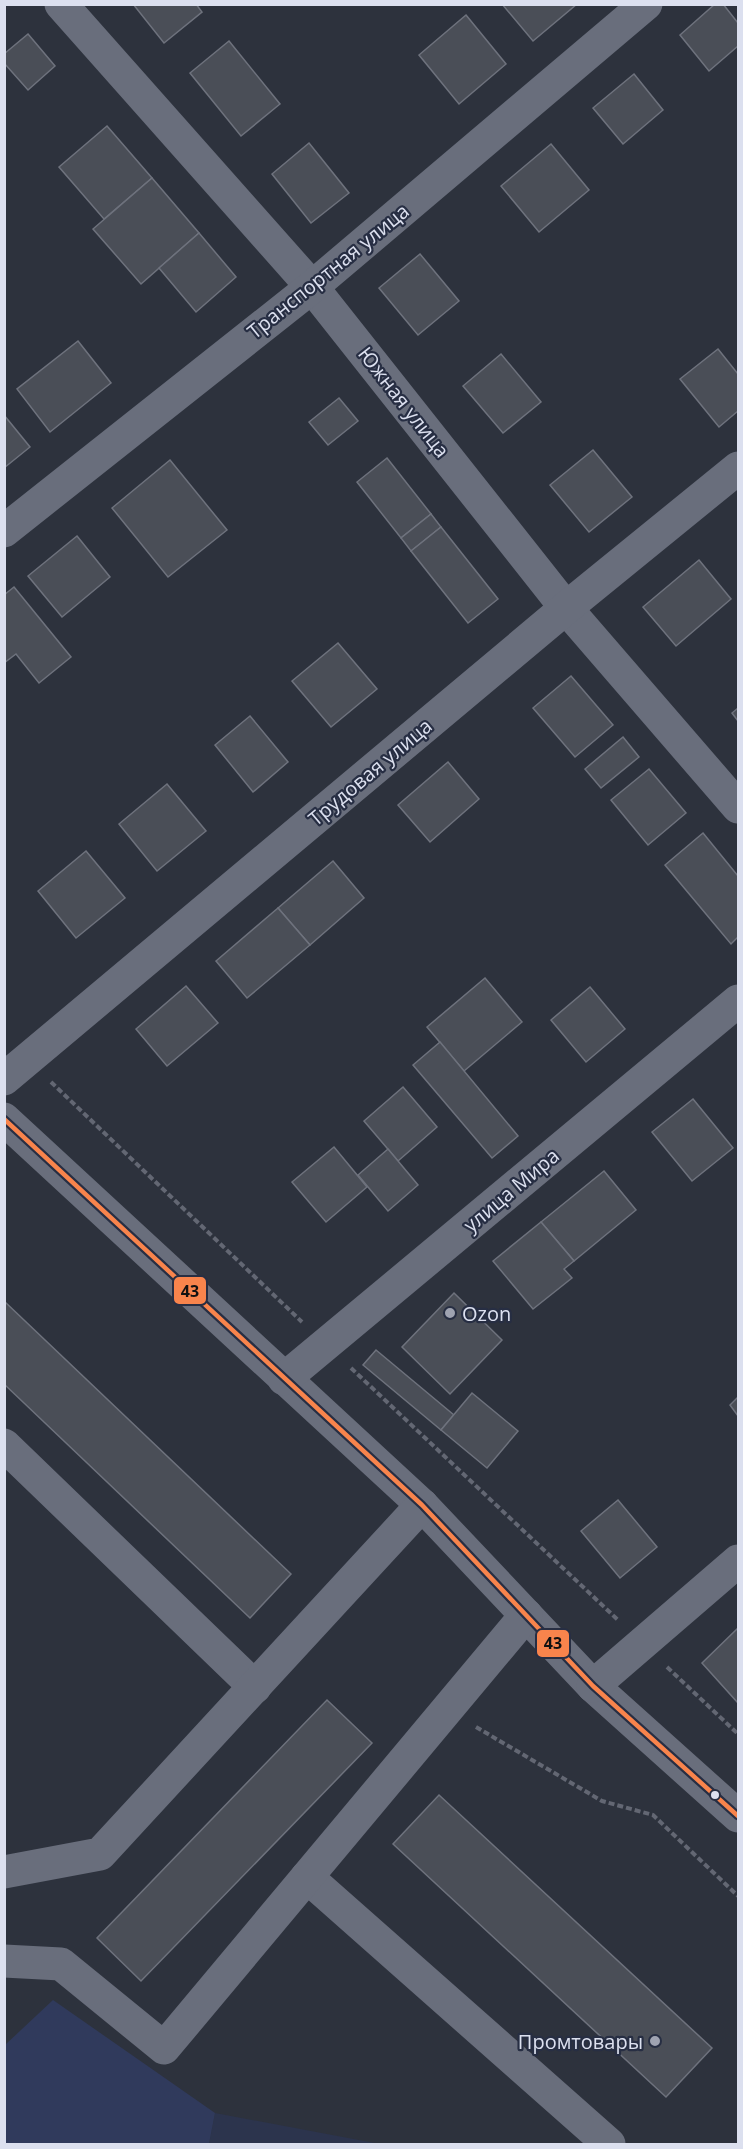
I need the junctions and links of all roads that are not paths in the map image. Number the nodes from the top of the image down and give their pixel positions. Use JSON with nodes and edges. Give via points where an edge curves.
{"nodes":[{"id":1,"x":61,"y":4,"type":"edge"},
{"id":2,"x":646,"y":4,"type":"edge"},
{"id":3,"x":312,"y":286,"type":"junction"},
{"id":4,"x":738,"y":468,"type":"edge"},
{"id":5,"x":4,"y":531,"type":"edge"},
{"id":6,"x":566,"y":608,"type":"junction"},
{"id":7,"x":738,"y":807,"type":"edge"},
{"id":8,"x":738,"y":1001,"type":"edge"},
{"id":9,"x":16,"y":1069,"type":"edge"},
{"id":10,"x":4,"y":1119,"type":"edge"},
{"id":11,"x":284,"y":1379,"type":"junction"},
{"id":12,"x":4,"y":1445,"type":"edge"},
{"id":13,"x":422,"y":1506,"type":"junction"},
{"id":14,"x":738,"y":1561,"type":"edge"},
{"id":15,"x":526,"y":1615,"type":"junction"},
{"id":16,"x":593,"y":1686,"type":"junction"},
{"id":17,"x":255,"y":1687,"type":"junction"},
{"id":18,"x":738,"y":1816,"type":"edge"},
{"id":19,"x":4,"y":1872,"type":"edge"},
{"id":20,"x":307,"y":1877,"type":"junction"},
{"id":21,"x":4,"y":1961,"type":"edge"},
{"id":22,"x":609,"y":2145,"type":"edge"}],
"edges":[{"from":1,"to":3,"type":"street","name":"Южная улица"},
{"from":2,"to":3,"type":"street","name":"Транспортная улица"},
{"from":3,"to":5,"type":"street","name":"Транспортная улица"},
{"from":3,"to":6,"type":"street","name":"Южная улица"},
{"from":4,"to":6,"type":"street","name":"Трудовая улица"},
{"from":6,"to":7,"type":"street","name":"Южная улица"},
{"from":6,"to":9,"type":"street","name":"Трудовая улица"},
{"from":8,"to":11,"type":"street","name":"улица Мира"},
{"from":10,"to":11,"type":"street"},
{"from":11,"to":13,"type":"street"},
{"from":12,"to":17,"type":"street"},
{"from":13,"to":15,"type":"street"},
{"from":13,"to":17,"type":"street"},
{"from":14,"to":16,"type":"street"},
{"from":15,"to":16,"type":"street"},
{"from":15,"to":20,"type":"street"},
{"from":16,"to":18,"type":"street"},
{"from":17,"to":19,"type":"street","via":[[100,1854]]},
{"from":20,"to":21,"type":"street","via":[[164,2048],[61,1964]]},
{"from":20,"to":22,"type":"street"}]}
